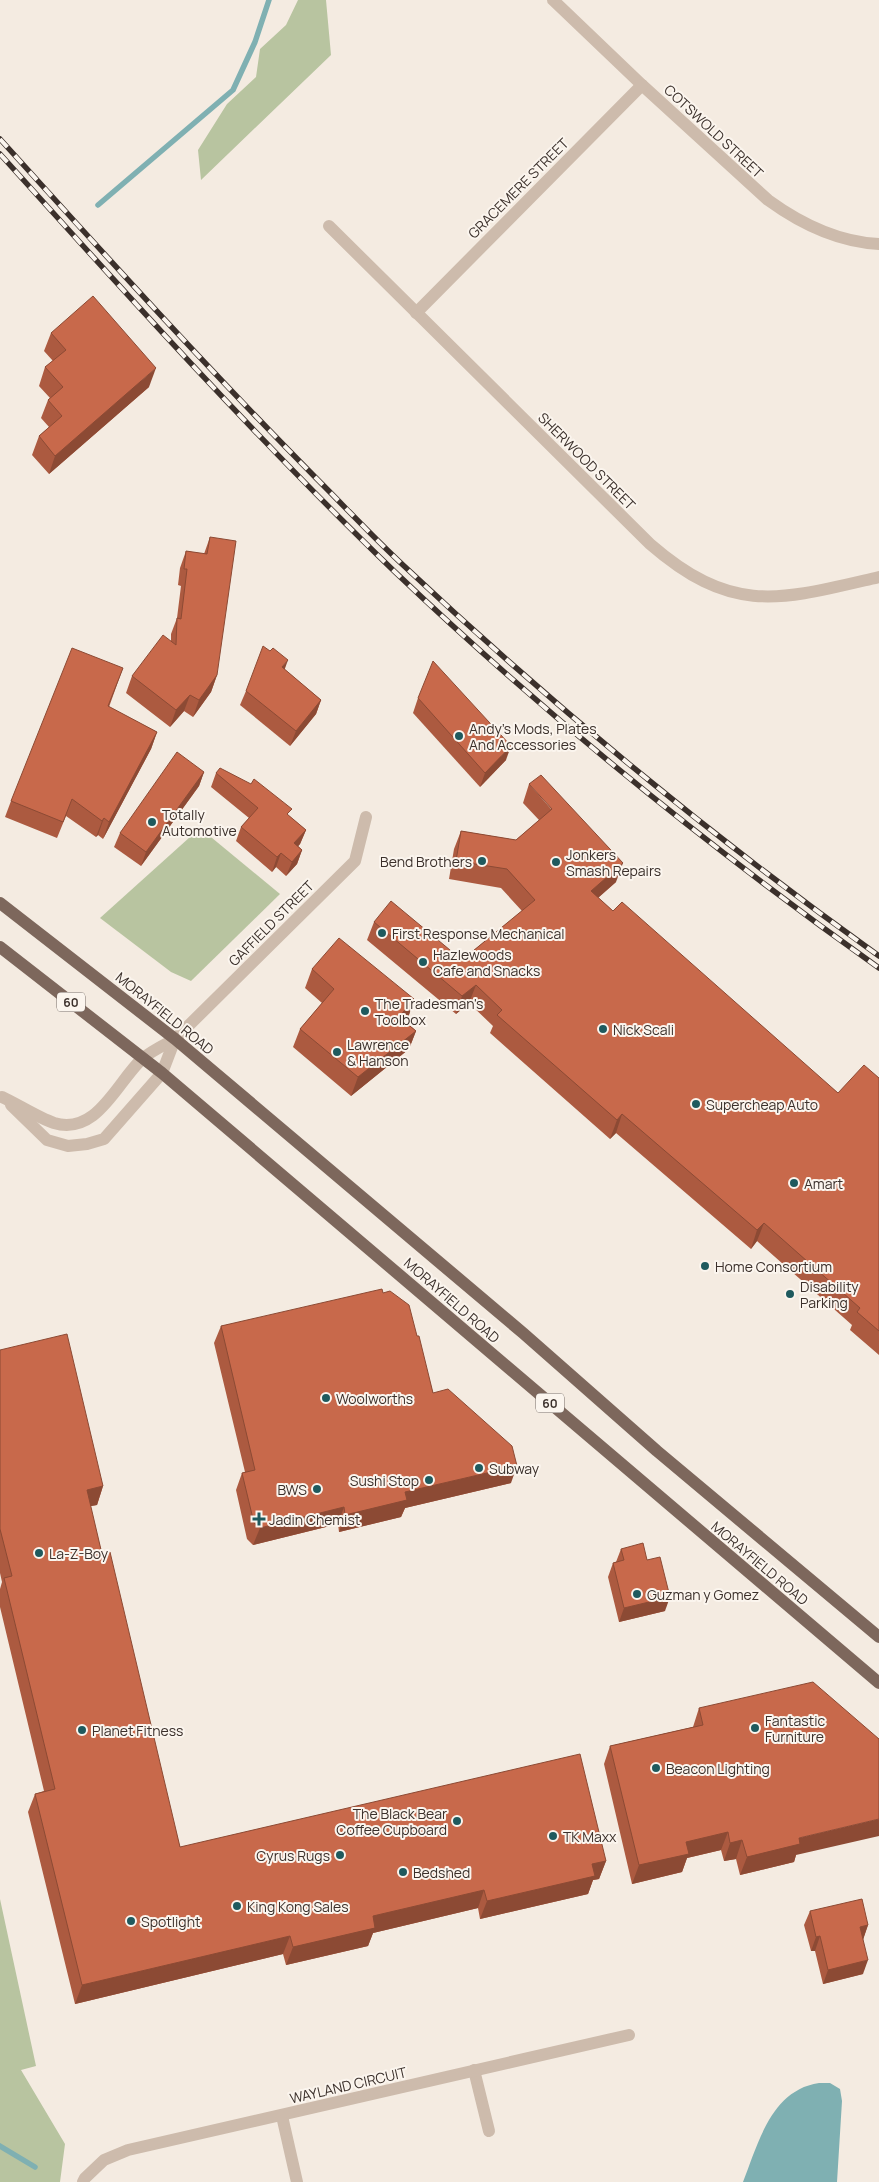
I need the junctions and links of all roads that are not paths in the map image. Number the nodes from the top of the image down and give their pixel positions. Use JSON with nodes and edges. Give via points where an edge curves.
{"nodes":[{"id":1,"x":553,"y":0,"type":"edge"},
{"id":2,"x":642,"y":85,"type":"junction"},
{"id":3,"x":329,"y":226,"type":"dead end"},
{"id":4,"x":879,"y":244,"type":"edge"},
{"id":5,"x":416,"y":313,"type":"junction"},
{"id":6,"x":879,"y":577,"type":"edge"},
{"id":7,"x":366,"y":817,"type":"dead end"},
{"id":8,"x":0,"y":903,"type":"edge"},
{"id":9,"x":0,"y":947,"type":"edge"},
{"id":10,"x":175,"y":1038,"type":"junction"},
{"id":11,"x":142,"y":1058,"type":"junction"},
{"id":12,"x":162,"y":1073,"type":"junction"},
{"id":13,"x":1,"y":1096,"type":"edge"},
{"id":14,"x":879,"y":1638,"type":"edge"},
{"id":15,"x":879,"y":1683,"type":"edge"},
{"id":16,"x":629,"y":2035,"type":"dead end"},
{"id":17,"x":474,"y":2070,"type":"junction"},
{"id":18,"x":282,"y":2116,"type":"junction"},
{"id":19,"x":490,"y":2131,"type":"dead end"},
{"id":20,"x":83,"y":2182,"type":"edge"},
{"id":21,"x":297,"y":2182,"type":"edge"}],
"edges":[{"from":1,"to":2,"type":"street","name":"COTSWOLD STREET"},
{"from":2,"to":4,"type":"street","name":"COTSWOLD STREET","via":[[751,186],[788,215],[827,233]]},
{"from":2,"to":5,"type":"street","name":"GRACEMERE STREET"},
{"from":3,"to":5,"type":"street","name":"SHERWOOD STREET"},
{"from":5,"to":6,"type":"street","name":"SHERWOOD STREET","via":[[650,544],[686,573],[728,591],[775,598]]},
{"from":7,"to":10,"type":"street","name":"GAFFIELD STREET","via":[[355,861]]},
{"from":8,"to":10,"type":"main road","name":"MORAYFIELD ROAD","number":"60"},
{"from":9,"to":11,"type":"main road","name":"MORAYFIELD ROAD","number":"60"},
{"from":10,"to":11,"type":"street"},
{"from":10,"to":12,"type":"street"},
{"from":10,"to":14,"type":"main road","name":"MORAYFIELD ROAD","number":"60"},
{"from":11,"to":12,"type":"main road","name":"MORAYFIELD ROAD","number":"60"},
{"from":11,"to":13,"type":"street","via":[[96,1114],[83,1121],[54,1123]]},
{"from":12,"to":13,"type":"street","via":[[104,1139],[87,1144],[68,1146],[47,1140]]},
{"from":12,"to":15,"type":"main road","name":"MORAYFIELD ROAD","number":"60"},
{"from":16,"to":17,"type":"street","name":"WAYLAND CIRCUIT"},
{"from":17,"to":18,"type":"street","name":"WAYLAND CIRCUIT"},
{"from":17,"to":19,"type":"street"},
{"from":18,"to":20,"type":"street","name":"WAYLAND CIRCUIT","via":[[128,2150],[104,2160]]},
{"from":18,"to":21,"type":"street"}]}
